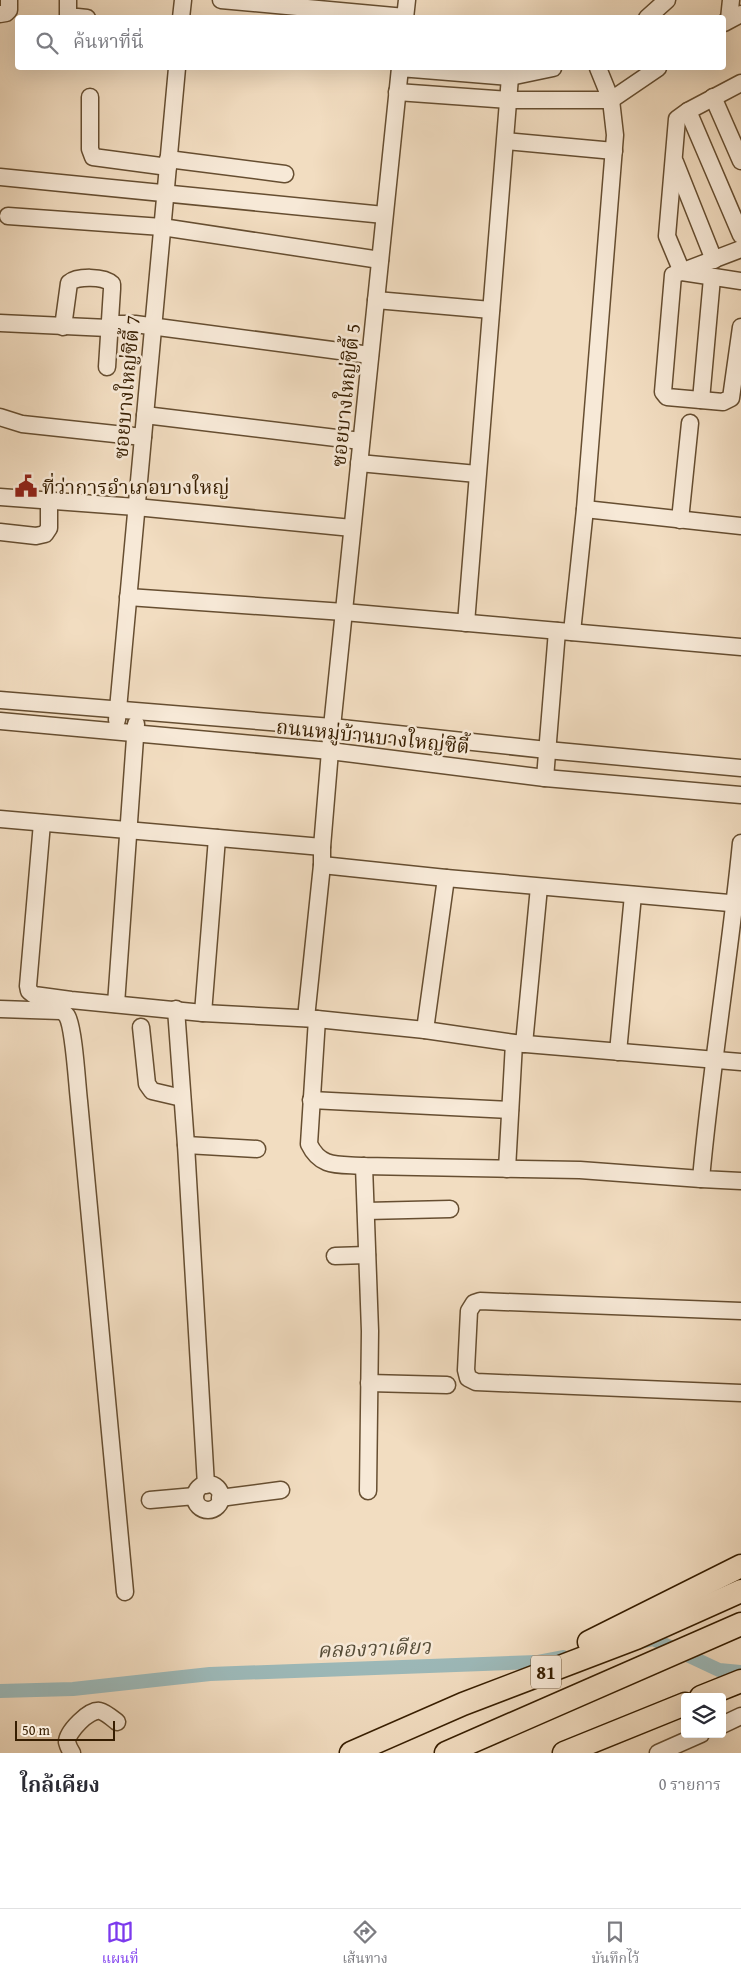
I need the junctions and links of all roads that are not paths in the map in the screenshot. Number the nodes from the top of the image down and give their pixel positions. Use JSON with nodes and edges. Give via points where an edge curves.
{"nodes":[{"id":1,"x":9,"y":0,"type":"edge"},
{"id":2,"x":68,"y":0,"type":"edge"},
{"id":3,"x":183,"y":0,"type":"edge"},
{"id":4,"x":221,"y":0,"type":"edge"},
{"id":5,"x":407,"y":0,"type":"edge"},
{"id":6,"x":668,"y":0,"type":"edge"},
{"id":7,"x":731,"y":0,"type":"edge"},
{"id":8,"x":0,"y":14,"type":"edge"},
{"id":9,"x":68,"y":15,"type":"edge"},
{"id":10,"x":181,"y":15,"type":"edge"},
{"id":11,"x":383,"y":15,"type":"edge"},
{"id":12,"x":405,"y":15,"type":"edge"},
{"id":13,"x":650,"y":15,"type":"edge"},
{"id":14,"x":731,"y":19,"type":"edge"},
{"id":15,"x":177,"y":70,"type":"edge"},
{"id":16,"x":400,"y":70,"type":"edge"},
{"id":17,"x":424,"y":70,"type":"edge"},
{"id":18,"x":543,"y":70,"type":"edge"},
{"id":19,"x":599,"y":70,"type":"edge"},
{"id":20,"x":655,"y":70,"type":"edge"},
{"id":21,"x":510,"y":77,"type":"junction"},
{"id":22,"x":741,"y":83,"type":"edge"},
{"id":23,"x":397,"y":92,"type":"junction"},
{"id":24,"x":90,"y":97,"type":"dead end"},
{"id":25,"x":713,"y":97,"type":"junction"},
{"id":26,"x":509,"y":100,"type":"junction"},
{"id":27,"x":611,"y":100,"type":"junction"},
{"id":28,"x":688,"y":110,"type":"junction"},
{"id":29,"x":506,"y":141,"type":"junction"},
{"id":30,"x":614,"y":151,"type":"junction"},
{"id":31,"x":674,"y":159,"type":"junction"},
{"id":32,"x":741,"y":161,"type":"edge"},
{"id":33,"x":168,"y":163,"type":"junction"},
{"id":34,"x":285,"y":174,"type":"dead end"},
{"id":35,"x":0,"y":177,"type":"edge"},
{"id":36,"x":165,"y":195,"type":"junction"},
{"id":37,"x":384,"y":215,"type":"junction"},
{"id":38,"x":8,"y":216,"type":"dead end"},
{"id":39,"x":162,"y":227,"type":"junction"},
{"id":40,"x":741,"y":234,"type":"edge"},
{"id":41,"x":741,"y":249,"type":"edge"},
{"id":42,"x":380,"y":260,"type":"junction"},
{"id":43,"x":714,"y":260,"type":"junction"},
{"id":44,"x":682,"y":272,"type":"junction"},
{"id":45,"x":712,"y":278,"type":"junction"},
{"id":46,"x":741,"y":281,"type":"edge"},
{"id":47,"x":376,"y":300,"type":"junction"},
{"id":48,"x":491,"y":310,"type":"junction"},
{"id":49,"x":0,"y":323,"type":"edge"},
{"id":50,"x":153,"y":326,"type":"junction"},
{"id":51,"x":63,"y":327,"type":"junction"},
{"id":52,"x":741,"y":327,"type":"edge"},
{"id":53,"x":108,"y":328,"type":"junction"},
{"id":54,"x":370,"y":355,"type":"junction"},
{"id":55,"x":107,"y":367,"type":"dead end"},
{"id":56,"x":701,"y":400,"type":"junction"},
{"id":57,"x":145,"y":415,"type":"junction"},
{"id":58,"x":0,"y":417,"type":"edge"},
{"id":59,"x":690,"y":423,"type":"dead end"},
{"id":60,"x":143,"y":437,"type":"junction"},
{"id":61,"x":361,"y":441,"type":"junction"},
{"id":62,"x":359,"y":463,"type":"junction"},
{"id":63,"x":477,"y":474,"type":"junction"},
{"id":64,"x":0,"y":497,"type":"edge"},
{"id":65,"x":49,"y":500,"type":"junction"},
{"id":66,"x":136,"y":507,"type":"junction"},
{"id":67,"x":585,"y":509,"type":"junction"},
{"id":68,"x":680,"y":520,"type":"junction"},
{"id":69,"x":741,"y":526,"type":"edge"},
{"id":70,"x":352,"y":528,"type":"junction"},
{"id":71,"x":0,"y":532,"type":"edge"},
{"id":72,"x":128,"y":597,"type":"junction"},
{"id":73,"x":344,"y":612,"type":"junction"},
{"id":74,"x":466,"y":623,"type":"junction"},
{"id":75,"x":564,"y":632,"type":"junction"},
{"id":76,"x":741,"y":647,"type":"edge"},
{"id":77,"x":0,"y":700,"type":"edge"},
{"id":78,"x":118,"y":710,"type":"junction"},
{"id":79,"x":137,"y":712,"type":"junction"},
{"id":80,"x":0,"y":720,"type":"edge"},
{"id":81,"x":332,"y":727,"type":"junction"},
{"id":82,"x":116,"y":731,"type":"junction"},
{"id":83,"x":135,"y":733,"type":"junction"},
{"id":84,"x":547,"y":750,"type":"junction"},
{"id":85,"x":330,"y":751,"type":"junction"},
{"id":86,"x":741,"y":768,"type":"edge"},
{"id":87,"x":545,"y":778,"type":"junction"},
{"id":88,"x":741,"y":795,"type":"edge"},
{"id":89,"x":0,"y":819,"type":"edge"},
{"id":90,"x":42,"y":823,"type":"junction"},
{"id":91,"x":128,"y":831,"type":"junction"},
{"id":92,"x":217,"y":838,"type":"junction"},
{"id":93,"x":741,"y":843,"type":"edge"},
{"id":94,"x":322,"y":848,"type":"junction"},
{"id":95,"x":322,"y":865,"type":"junction"},
{"id":96,"x":446,"y":878,"type":"junction"},
{"id":97,"x":539,"y":887,"type":"junction"},
{"id":98,"x":633,"y":895,"type":"junction"},
{"id":99,"x":738,"y":904,"type":"edge"},
{"id":100,"x":116,"y":1004,"type":"junction"},
{"id":101,"x":0,"y":1009,"type":"edge"},
{"id":102,"x":176,"y":1009,"type":"junction"},
{"id":103,"x":204,"y":1013,"type":"junction"},
{"id":104,"x":312,"y":1019,"type":"junction"},
{"id":105,"x":141,"y":1027,"type":"dead end"},
{"id":106,"x":425,"y":1030,"type":"junction"},
{"id":107,"x":519,"y":1043,"type":"junction"},
{"id":108,"x":618,"y":1052,"type":"junction"},
{"id":109,"x":714,"y":1060,"type":"junction"},
{"id":110,"x":741,"y":1062,"type":"edge"},
{"id":111,"x":182,"y":1098,"type":"junction"},
{"id":112,"x":311,"y":1100,"type":"junction"},
{"id":113,"x":510,"y":1110,"type":"junction"},
{"id":114,"x":186,"y":1145,"type":"junction"},
{"id":115,"x":257,"y":1149,"type":"dead end"},
{"id":116,"x":364,"y":1166,"type":"junction"},
{"id":117,"x":507,"y":1169,"type":"junction"},
{"id":118,"x":701,"y":1179,"type":"junction"},
{"id":119,"x":741,"y":1181,"type":"edge"},
{"id":120,"x":450,"y":1209,"type":"dead end"},
{"id":121,"x":366,"y":1211,"type":"junction"},
{"id":122,"x":367,"y":1255,"type":"junction"},
{"id":123,"x":335,"y":1256,"type":"dead end"},
{"id":124,"x":741,"y":1311,"type":"edge"},
{"id":125,"x":369,"y":1383,"type":"junction"},
{"id":126,"x":447,"y":1385,"type":"dead end"},
{"id":127,"x":741,"y":1393,"type":"edge"},
{"id":128,"x":200,"y":1490,"type":"junction"},
{"id":129,"x":281,"y":1490,"type":"dead end"},
{"id":130,"x":368,"y":1491,"type":"dead end"},
{"id":131,"x":220,"y":1498,"type":"junction"},
{"id":132,"x":150,"y":1500,"type":"dead end"},
{"id":133,"x":741,"y":1566,"type":"edge"},
{"id":134,"x":741,"y":1590,"type":"edge"},
{"id":135,"x":125,"y":1592,"type":"dead end"},
{"id":136,"x":741,"y":1624,"type":"edge"},
{"id":137,"x":741,"y":1680,"type":"edge"},
{"id":138,"x":710,"y":1693,"type":"edge"},
{"id":139,"x":462,"y":1704,"type":"junction"},
{"id":140,"x":681,"y":1706,"type":"edge"},
{"id":141,"x":741,"y":1716,"type":"edge"},
{"id":142,"x":117,"y":1722,"type":"dead end"},
{"id":143,"x":726,"y":1723,"type":"edge"},
{"id":144,"x":692,"y":1738,"type":"edge"},
{"id":145,"x":72,"y":1753,"type":"edge"},
{"id":146,"x":352,"y":1753,"type":"edge"},
{"id":147,"x":446,"y":1753,"type":"edge"},
{"id":148,"x":564,"y":1753,"type":"edge"},
{"id":149,"x":658,"y":1753,"type":"edge"}],
"edges":[{"from":1,"to":8,"type":"street","via":[[9,10]]},
{"from":2,"to":9,"type":"street"},
{"from":3,"to":10,"type":"street"},
{"from":4,"to":11,"type":"street"},
{"from":5,"to":12,"type":"street"},
{"from":6,"to":13,"type":"street"},
{"from":7,"to":14,"type":"street"},
{"from":15,"to":33,"type":"street","name":"ซอยบางใหญ่ซิตี้ 7"},
{"from":16,"to":23,"type":"street","name":"ซอยบางใหญ่ซิตี้ 5"},
{"from":17,"to":21,"type":"street"},
{"from":18,"to":21,"type":"street"},
{"from":19,"to":27,"type":"street"},
{"from":20,"to":27,"type":"street"},
{"from":21,"to":26,"type":"street"},
{"from":22,"to":25,"type":"street"},
{"from":23,"to":26,"type":"street"},
{"from":23,"to":37,"type":"street","name":"ซอยบางใหญ่ซิตี้ 5"},
{"from":24,"to":33,"type":"street","via":[[92,157]]},
{"from":25,"to":28,"type":"street"},
{"from":25,"to":32,"type":"street"},
{"from":26,"to":27,"type":"street"},
{"from":26,"to":29,"type":"street"},
{"from":27,"to":30,"type":"street"},
{"from":28,"to":31,"type":"street","via":[[677,119]]},
{"from":28,"to":40,"type":"street"},
{"from":29,"to":30,"type":"street"},
{"from":29,"to":48,"type":"street"},
{"from":30,"to":67,"type":"street"},
{"from":31,"to":43,"type":"street"},
{"from":31,"to":44,"type":"street","via":[[667,236]]},
{"from":33,"to":34,"type":"street"},
{"from":33,"to":36,"type":"street","name":"ซอยบางใหญ่ซิตี้ 7"},
{"from":35,"to":36,"type":"street"},
{"from":36,"to":37,"type":"street"},
{"from":36,"to":39,"type":"street","name":"ซอยบางใหญ่ซิตี้ 7"},
{"from":37,"to":42,"type":"street","name":"ซอยบางใหญ่ซิตี้ 5"},
{"from":38,"to":39,"type":"street"},
{"from":39,"to":42,"type":"street"},
{"from":39,"to":50,"type":"street","name":"ซอยบางใหญ่ซิตี้ 7"},
{"from":41,"to":43,"type":"street"},
{"from":42,"to":47,"type":"street","name":"ซอยบางใหญ่ซิตี้ 5"},
{"from":43,"to":44,"type":"street"},
{"from":44,"to":45,"type":"street"},
{"from":44,"to":56,"type":"street","via":[[673,275],[664,392],[666,397]]},
{"from":45,"to":46,"type":"street"},
{"from":45,"to":56,"type":"street"},
{"from":47,"to":48,"type":"street"},
{"from":47,"to":54,"type":"street","name":"ซอยบางใหญ่ซิตี้ 5"},
{"from":48,"to":63,"type":"street"},
{"from":49,"to":51,"type":"street"},
{"from":50,"to":53,"type":"street","via":[[126,323]]},
{"from":50,"to":54,"type":"street"},
{"from":50,"to":57,"type":"street","name":"ซอยบางใหญ่ซิตี้ 7"},
{"from":51,"to":53,"type":"street"},
{"from":51,"to":53,"type":"street","via":[[69,283],[83,277],[109,280],[112,284]]},
{"from":52,"to":56,"type":"street","via":[[731,398],[723,402]]},
{"from":53,"to":55,"type":"street"},
{"from":54,"to":61,"type":"street","name":"ซอยบางใหญ่ซิตี้ 5"},
{"from":57,"to":60,"type":"street","name":"ซอยบางใหญ่ซิตี้ 7"},
{"from":57,"to":61,"type":"street"},
{"from":58,"to":60,"type":"street","via":[[22,424]]},
{"from":59,"to":68,"type":"street"},
{"from":60,"to":66,"type":"street","name":"ซอยบางใหญ่ซิตี้ 7"},
{"from":61,"to":62,"type":"street","name":"ซอยบางใหญ่ซิตี้ 5"},
{"from":62,"to":63,"type":"street"},
{"from":62,"to":70,"type":"street","name":"ซอยบางใหญ่ซิตี้ 5"},
{"from":63,"to":74,"type":"street"},
{"from":64,"to":65,"type":"street"},
{"from":65,"to":66,"type":"street"},
{"from":65,"to":71,"type":"street","via":[[49,528],[45,534]]},
{"from":66,"to":70,"type":"street"},
{"from":66,"to":72,"type":"street","name":"ซอยบางใหญ่ซิตี้ 7"},
{"from":67,"to":68,"type":"street"},
{"from":67,"to":75,"type":"street"},
{"from":68,"to":69,"type":"street"},
{"from":70,"to":73,"type":"street","name":"ซอยบางใหญ่ซิตี้ 5"},
{"from":72,"to":73,"type":"street"},
{"from":72,"to":78,"type":"street","name":"ซอยบางใหญ่ซิตี้ 7"},
{"from":73,"to":74,"type":"street"},
{"from":73,"to":81,"type":"street","name":"ซอยบางใหญ่ซิตี้ 5"},
{"from":74,"to":75,"type":"street"},
{"from":75,"to":76,"type":"street"},
{"from":75,"to":84,"type":"street"},
{"from":77,"to":78,"type":"street","name":"ถนนหมู่บ้านบางใหญ่ซิตี้"},
{"from":78,"to":79,"type":"street","name":"ถนนหมู่บ้านบางใหญ่ซิตี้"},
{"from":78,"to":82,"type":"street","name":"ซอยบางใหญ่ซิตี้ 7"},
{"from":79,"to":81,"type":"street","name":"ถนนหมู่บ้านบางใหญ่ซิตี้"},
{"from":79,"to":83,"type":"street"},
{"from":80,"to":82,"type":"street","name":"ถนนหมู่บ้านบางใหญ่ซิตี้"},
{"from":81,"to":84,"type":"street","name":"ถนนหมู่บ้านบางใหญ่ซิตี้"},
{"from":81,"to":85,"type":"street","name":"ซอยบางใหญ่ซิตี้ 5"},
{"from":82,"to":83,"type":"street","name":"ถนนหมู่บ้านบางใหญ่ซิตี้"},
{"from":83,"to":85,"type":"street","name":"ถนนหมู่บ้านบางใหญ่ซิตี้"},
{"from":83,"to":91,"type":"street"},
{"from":84,"to":86,"type":"street","name":"ถนนหมู่บ้านบางใหญ่ซิตี้"},
{"from":84,"to":87,"type":"street"},
{"from":85,"to":87,"type":"street","name":"ถนนหมู่บ้านบางใหญ่ซิตี้"},
{"from":85,"to":94,"type":"street","name":"ซอยบางใหญ่ซิตี้ 5"},
{"from":87,"to":88,"type":"street","name":"ถนนหมู่บ้านบางใหญ่ซิตี้"},
{"from":89,"to":90,"type":"street"},
{"from":90,"to":91,"type":"street"},
{"from":90,"to":100,"type":"street","via":[[29,963],[30,991],[39,997]]},
{"from":91,"to":92,"type":"street"},
{"from":91,"to":100,"type":"street"},
{"from":92,"to":94,"type":"street"},
{"from":92,"to":103,"type":"street"},
{"from":93,"to":99,"type":"street"},
{"from":94,"to":95,"type":"street","name":"ซอยบางใหญ่ซิตี้ 5"},
{"from":95,"to":96,"type":"street"},
{"from":95,"to":104,"type":"street","name":"ซอยบางใหญ่ซิตี้ 5"},
{"from":96,"to":97,"type":"street"},
{"from":96,"to":106,"type":"street"},
{"from":97,"to":98,"type":"street"},
{"from":97,"to":107,"type":"street"},
{"from":98,"to":99,"type":"street"},
{"from":98,"to":108,"type":"street"},
{"from":99,"to":109,"type":"street"},
{"from":100,"to":102,"type":"street"},
{"from":101,"to":135,"type":"street","via":[[60,1011],[66,1014],[70,1027]]},
{"from":102,"to":103,"type":"street"},
{"from":102,"to":111,"type":"street"},
{"from":103,"to":104,"type":"street"},
{"from":104,"to":106,"type":"street"},
{"from":104,"to":112,"type":"street","name":"ซอยบางใหญ่ซิตี้ 5"},
{"from":105,"to":111,"type":"street","via":[[147,1084],[152,1091]]},
{"from":106,"to":107,"type":"street"},
{"from":107,"to":108,"type":"street"},
{"from":107,"to":113,"type":"street"},
{"from":108,"to":109,"type":"street"},
{"from":109,"to":110,"type":"street"},
{"from":109,"to":118,"type":"street"},
{"from":111,"to":114,"type":"street"},
{"from":112,"to":113,"type":"street"},
{"from":112,"to":116,"type":"street","name":"ซอยบางใหญ่ซิตี้ 5","via":[[309,1144],[313,1153],[328,1163]]},
{"from":113,"to":117,"type":"street"},
{"from":114,"to":115,"type":"street"},
{"from":114,"to":128,"type":"street"},
{"from":116,"to":117,"type":"street"},
{"from":116,"to":121,"type":"street"},
{"from":117,"to":118,"type":"street","via":[[580,1170]]},
{"from":118,"to":119,"type":"street"},
{"from":120,"to":121,"type":"street"},
{"from":121,"to":122,"type":"street"},
{"from":122,"to":123,"type":"street"},
{"from":122,"to":125,"type":"street"},
{"from":124,"to":127,"type":"street","via":[[480,1301],[474,1303],[470,1311],[466,1370],[468,1378],[476,1382]]},
{"from":125,"to":126,"type":"street"},
{"from":125,"to":130,"type":"street"},
{"from":128,"to":131,"type":"street","via":[[216,1488]]},
{"from":128,"to":131,"type":"street","via":[[198,1506],[207,1510],[216,1506]]},
{"from":128,"to":132,"type":"street"},
{"from":129,"to":131,"type":"street"},
{"from":133,"to":139,"type":"highway","number":"81"},
{"from":134,"to":139,"type":"highway","number":"81","via":[[636,1638]]},
{"from":136,"to":147,"type":"highway","number":"81"},
{"from":137,"to":138,"type":"highway"},
{"from":139,"to":146,"type":"highway","number":"81"},
{"from":140,"to":148,"type":"highway"},
{"from":141,"to":143,"type":"street"},
{"from":142,"to":145,"type":"street","via":[[102,1712],[88,1714],[70,1732],[67,1744]]},
{"from":144,"to":149,"type":"street"}]}
